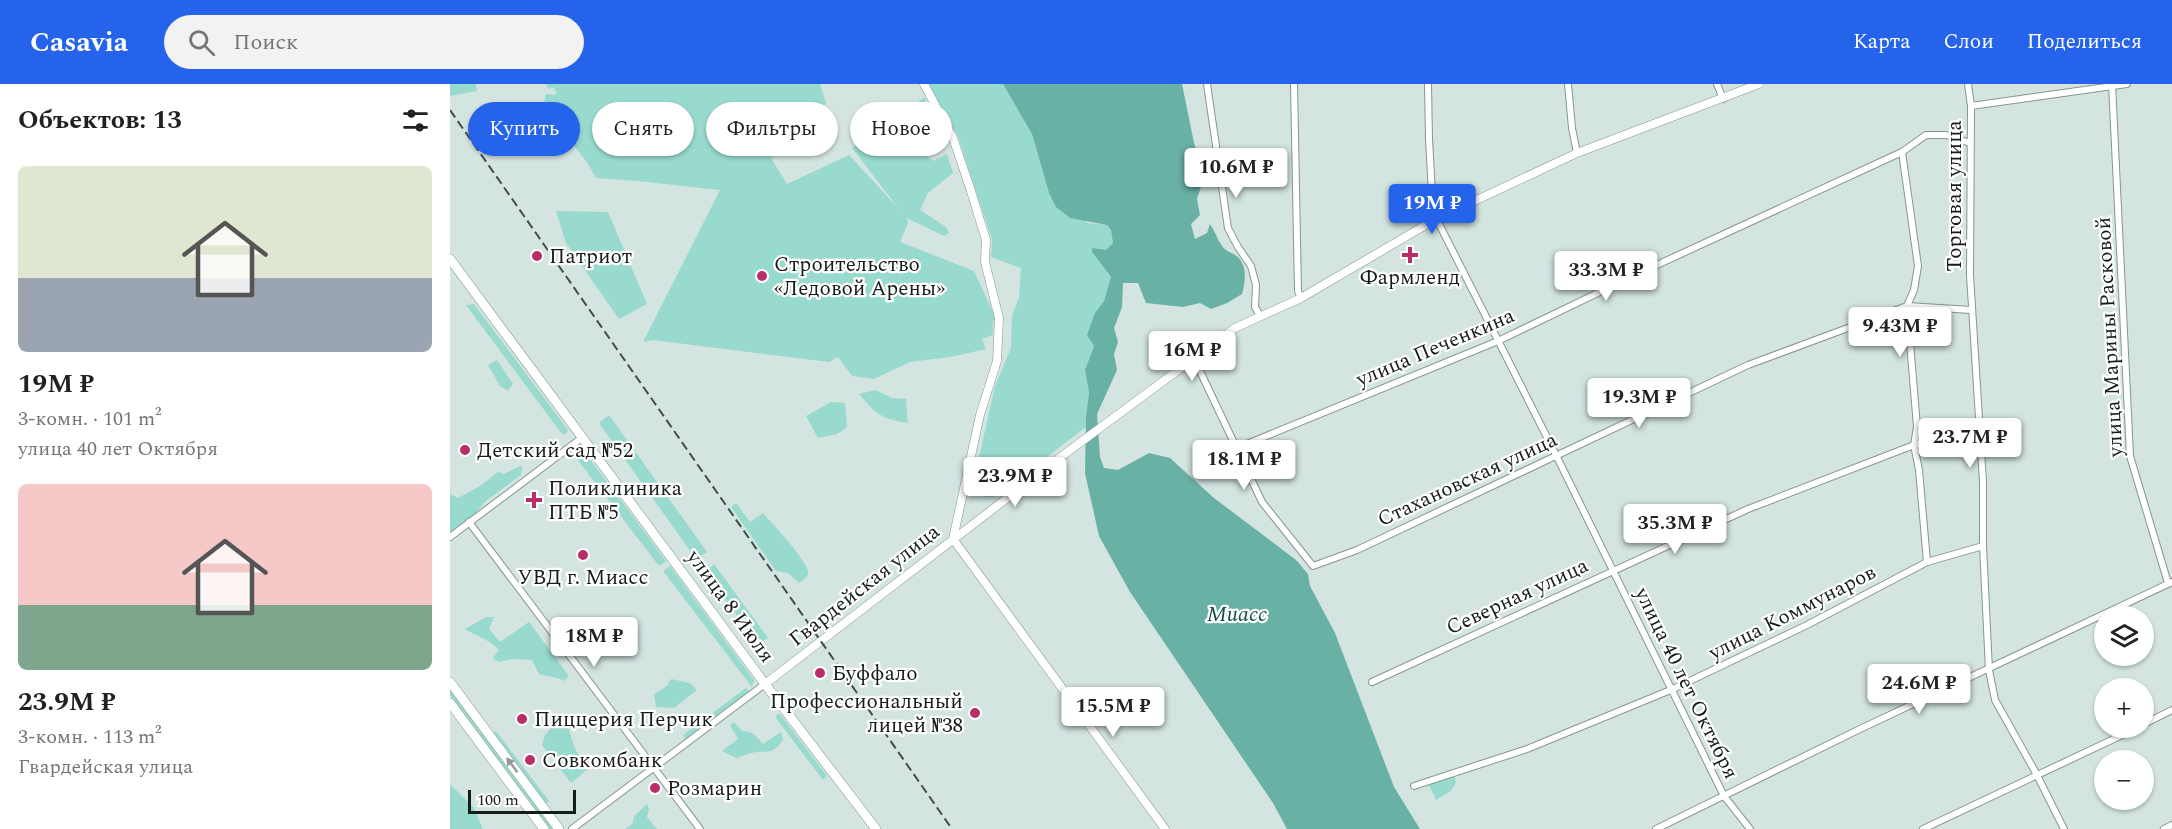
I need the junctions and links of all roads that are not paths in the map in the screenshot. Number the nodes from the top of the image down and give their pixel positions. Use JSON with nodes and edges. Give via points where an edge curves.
{"nodes":[{"id":1,"x":924,"y":84,"type":"edge"},
{"id":2,"x":1207,"y":84,"type":"edge"},
{"id":3,"x":1294,"y":84,"type":"edge"},
{"id":4,"x":1428,"y":84,"type":"edge"},
{"id":5,"x":1568,"y":84,"type":"edge"},
{"id":6,"x":1717,"y":84,"type":"edge"},
{"id":7,"x":1759,"y":84,"type":"edge"},
{"id":8,"x":1968,"y":84,"type":"edge"},
{"id":9,"x":2112,"y":84,"type":"edge"},
{"id":10,"x":2127,"y":84,"type":"edge"},
{"id":11,"x":1723,"y":99,"type":"junction"},
{"id":12,"x":1971,"y":106,"type":"junction"},
{"id":13,"x":1970,"y":143,"type":"junction"},
{"id":14,"x":1902,"y":152,"type":"junction"},
{"id":15,"x":1577,"y":153,"type":"junction"},
{"id":16,"x":1436,"y":219,"type":"junction"},
{"id":17,"x":450,"y":259,"type":"edge"},
{"id":18,"x":1301,"y":298,"type":"junction"},
{"id":19,"x":1907,"y":306,"type":"junction"},
{"id":20,"x":1971,"y":310,"type":"junction"},
{"id":21,"x":1260,"y":315,"type":"junction"},
{"id":22,"x":1498,"y":341,"type":"junction"},
{"id":23,"x":1192,"y":359,"type":"junction"},
{"id":24,"x":1979,"y":427,"type":"junction"},
{"id":25,"x":583,"y":436,"type":"junction"},
{"id":26,"x":1914,"y":445,"type":"junction"},
{"id":27,"x":1237,"y":448,"type":"junction"},
{"id":28,"x":1557,"y":455,"type":"junction"},
{"id":29,"x":470,"y":522,"type":"junction"},
{"id":30,"x":450,"y":537,"type":"edge"},
{"id":31,"x":953,"y":539,"type":"junction"},
{"id":32,"x":1983,"y":546,"type":"junction"},
{"id":33,"x":1927,"y":562,"type":"junction"},
{"id":34,"x":1613,"y":570,"type":"junction"},
{"id":35,"x":2170,"y":582,"type":"edge"},
{"id":36,"x":1989,"y":670,"type":"junction"},
{"id":37,"x":450,"y":682,"type":"edge"},
{"id":38,"x":1372,"y":682,"type":"dead end"},
{"id":39,"x":765,"y":684,"type":"junction"},
{"id":40,"x":1673,"y":690,"type":"junction"},
{"id":41,"x":450,"y":703,"type":"edge"},
{"id":42,"x":2172,"y":711,"type":"edge"},
{"id":43,"x":2154,"y":719,"type":"edge"},
{"id":44,"x":2116,"y":738,"type":"edge"},
{"id":45,"x":654,"y":768,"type":"junction"},
{"id":46,"x":2037,"y":775,"type":"junction"},
{"id":47,"x":1414,"y":786,"type":"dead end"},
{"id":48,"x":1724,"y":796,"type":"junction"},
{"id":49,"x":2172,"y":825,"type":"edge"},
{"id":50,"x":544,"y":829,"type":"edge"},
{"id":51,"x":559,"y":829,"type":"edge"},
{"id":52,"x":572,"y":829,"type":"edge"},
{"id":53,"x":700,"y":829,"type":"edge"},
{"id":54,"x":876,"y":829,"type":"edge"},
{"id":55,"x":1165,"y":829,"type":"edge"},
{"id":56,"x":1656,"y":829,"type":"edge"},
{"id":57,"x":1750,"y":829,"type":"edge"},
{"id":58,"x":1923,"y":829,"type":"edge"},
{"id":59,"x":2064,"y":829,"type":"edge"},
{"id":60,"x":2164,"y":829,"type":"edge"}],
"edges":[{"from":1,"to":31,"type":"street","via":[[953,138],[970,188],[986,240],[985,262],[999,318],[997,361],[980,416]]},
{"from":2,"to":21,"type":"street","via":[[1228,228],[1251,266],[1256,285],[1255,307]]},
{"from":3,"to":18,"type":"street"},
{"from":4,"to":16,"type":"street","name":"улица 40 лет Октября"},
{"from":5,"to":15,"type":"street"},
{"from":6,"to":11,"type":"street"},
{"from":7,"to":11,"type":"street","name":"Гвардейская улица"},
{"from":8,"to":12,"type":"street","name":"Торговая улица"},
{"from":9,"to":10,"type":"street"},
{"from":9,"to":12,"type":"street"},
{"from":9,"to":35,"type":"street","name":"улица Марины Расковой","via":[[2130,456]]},
{"from":11,"to":15,"type":"street","name":"Гвардейская улица"},
{"from":12,"to":13,"type":"street","name":"Торговая улица"},
{"from":13,"to":14,"type":"street","name":"улица Печенкина","via":[[1946,135],[1926,135]]},
{"from":13,"to":20,"type":"street","name":"Торговая улица"},
{"from":14,"to":19,"type":"street","via":[[1918,266]]},
{"from":14,"to":22,"type":"street","name":"улица Печенкина"},
{"from":15,"to":16,"type":"street","name":"Гвардейская улица"},
{"from":16,"to":18,"type":"street","name":"Гвардейская улица"},
{"from":16,"to":22,"type":"street","name":"улица 40 лет Октября"},
{"from":17,"to":25,"type":"main road","name":"улица 8 Июля"},
{"from":18,"to":21,"type":"street","name":"Гвардейская улица"},
{"from":19,"to":20,"type":"street","name":"Стахановская улица"},
{"from":19,"to":26,"type":"street","via":[[1917,427]]},
{"from":19,"to":28,"type":"street","name":"Стахановская улица","via":[[1748,365]]},
{"from":20,"to":24,"type":"street","name":"Торговая улица"},
{"from":21,"to":23,"type":"street","name":"Гвардейская улица"},
{"from":22,"to":27,"type":"street","name":"улица Печенкина"},
{"from":22,"to":28,"type":"street","name":"улица 40 лет Октября"},
{"from":23,"to":27,"type":"street"},
{"from":23,"to":31,"type":"street","name":"Гвардейская улица"},
{"from":24,"to":26,"type":"street","name":"Северная улица"},
{"from":24,"to":32,"type":"street","name":"Торговая улица"},
{"from":25,"to":29,"type":"street"},
{"from":25,"to":39,"type":"main road","name":"улица 8 Июля"},
{"from":26,"to":33,"type":"street"},
{"from":26,"to":34,"type":"street","name":"Северная улица","via":[[1748,509]]},
{"from":27,"to":28,"type":"street","name":"Стахановская улица","via":[[1262,502],[1313,566],[1357,550]]},
{"from":28,"to":34,"type":"street","name":"улица 40 лет Октября"},
{"from":29,"to":30,"type":"street"},
{"from":29,"to":45,"type":"street"},
{"from":31,"to":39,"type":"street","name":"Гвардейская улица"},
{"from":31,"to":55,"type":"street"},
{"from":32,"to":33,"type":"street","name":"улица Коммунаров"},
{"from":32,"to":36,"type":"street","name":"Торговая улица"},
{"from":33,"to":40,"type":"street","name":"улица Коммунаров"},
{"from":34,"to":38,"type":"street","name":"Северная улица"},
{"from":34,"to":40,"type":"street","name":"улица 40 лет Октября"},
{"from":35,"to":36,"type":"street"},
{"from":36,"to":46,"type":"street","name":"Торговая улица","via":[[1995,700]]},
{"from":36,"to":48,"type":"street"},
{"from":51,"to":37,"type":"main road","one_way":true},
{"from":39,"to":45,"type":"street","name":"Гвардейская улица"},
{"from":39,"to":54,"type":"main road","name":"улица 8 Июля"},
{"from":40,"to":47,"type":"street","name":"улица Коммунаров","via":[[1527,749]]},
{"from":40,"to":48,"type":"street","name":"улица 40 лет Октября"},
{"from":41,"to":50,"type":"main road"},
{"from":42,"to":43,"type":"street"},
{"from":44,"to":46,"type":"street"},
{"from":45,"to":52,"type":"street","name":"Гвардейская улица"},
{"from":45,"to":53,"type":"street"},
{"from":46,"to":58,"type":"street"},
{"from":46,"to":59,"type":"street","name":"Торговая улица"},
{"from":48,"to":56,"type":"street"},
{"from":48,"to":57,"type":"street","name":"улица 40 лет Октября"},
{"from":49,"to":60,"type":"street"}]}
